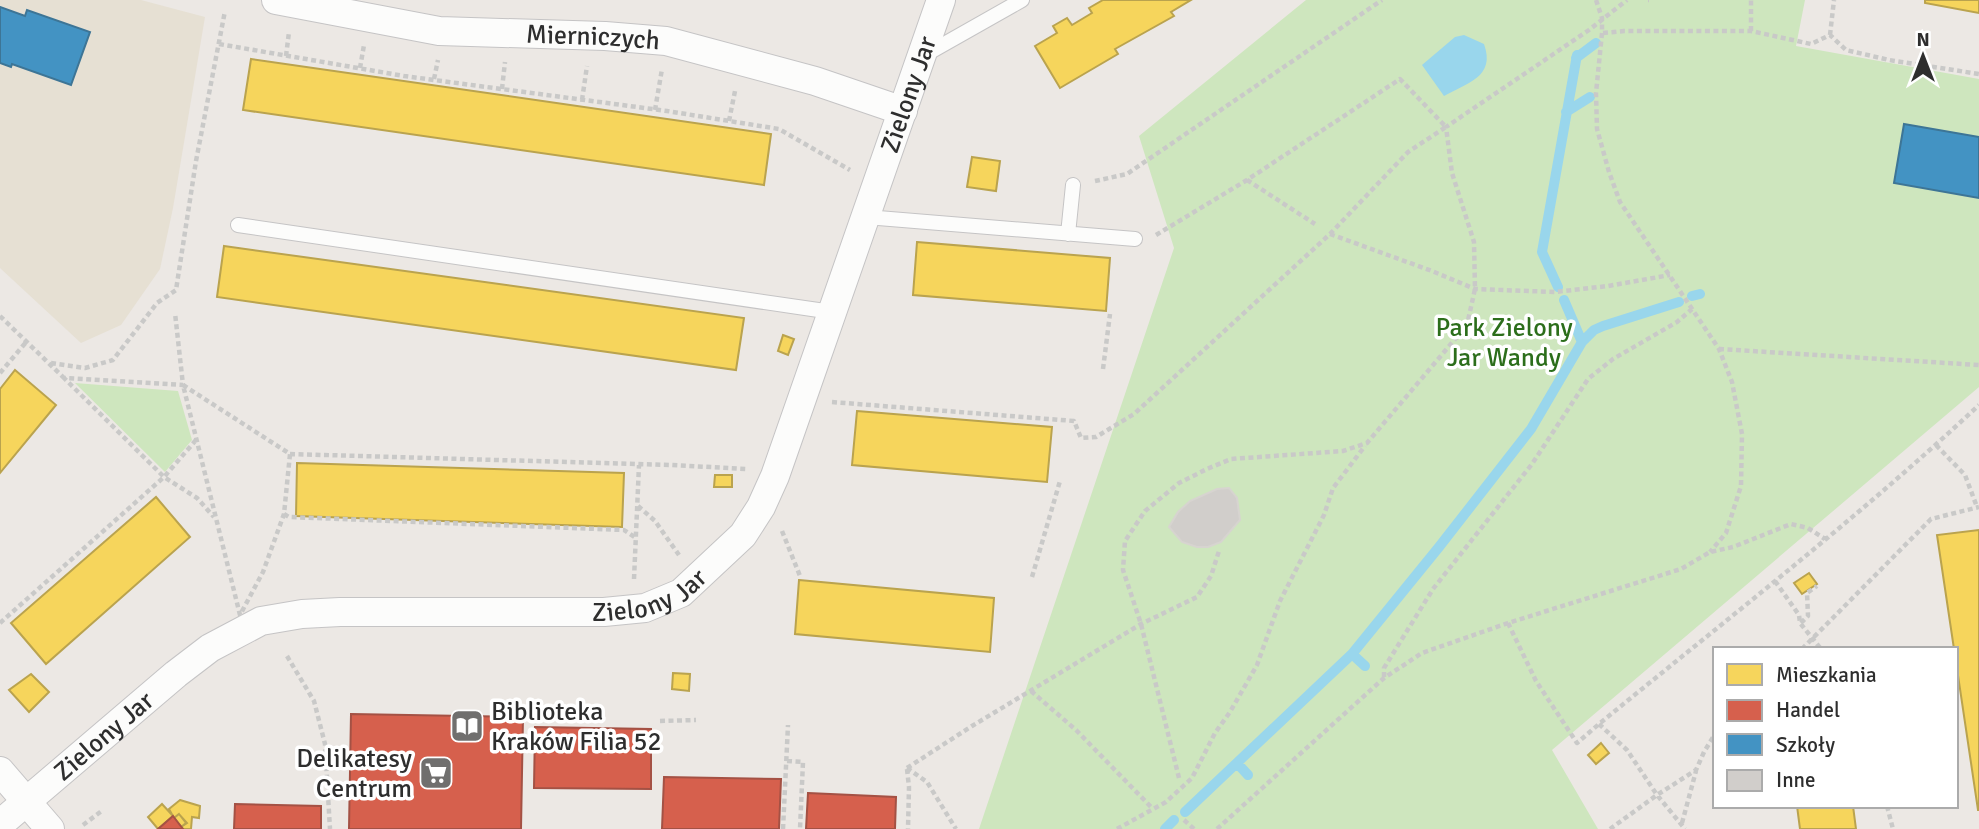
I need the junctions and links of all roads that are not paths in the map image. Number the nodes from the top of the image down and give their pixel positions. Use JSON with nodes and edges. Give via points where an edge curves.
{"nodes":[{"id":1,"x":276,"y":0,"type":"edge"},
{"id":2,"x":941,"y":0,"type":"edge"},
{"id":3,"x":1022,"y":0,"type":"edge"},
{"id":4,"x":923,"y":56,"type":"junction"},
{"id":5,"x":903,"y":111,"type":"junction"},
{"id":6,"x":1073,"y":185,"type":"road end"},
{"id":7,"x":866,"y":217,"type":"junction"},
{"id":8,"x":238,"y":225,"type":"dead end"},
{"id":9,"x":1068,"y":234,"type":"junction"},
{"id":10,"x":1135,"y":239,"type":"road end"},
{"id":11,"x":832,"y":312,"type":"junction"},
{"id":12,"x":0,"y":771,"type":"edge"},
{"id":13,"x":27,"y":802,"type":"junction"},
{"id":14,"x":0,"y":824,"type":"edge"},
{"id":15,"x":50,"y":829,"type":"edge"}],
"edges":[{"from":1,"to":5,"type":"street","name":"Mierniczych","via":[[439,31],[666,41],[815,80]]},
{"from":2,"to":4,"type":"street","name":"Zielony Jar"},
{"from":3,"to":4,"type":"lane"},
{"from":4,"to":5,"type":"street","name":"Zielony Jar"},
{"from":5,"to":7,"type":"street","name":"Zielony Jar"},
{"from":6,"to":9,"type":"lane"},
{"from":7,"to":9,"type":"lane"},
{"from":7,"to":11,"type":"street","name":"Zielony Jar"},
{"from":8,"to":11,"type":"lane"},
{"from":9,"to":10,"type":"lane"},
{"from":11,"to":13,"type":"street","name":"Zielony Jar","via":[[761,507],[743,535],[681,593],[645,608],[604,612],[340,612],[261,621],[210,648],[176,674]]},
{"from":12,"to":13,"type":"street"},
{"from":13,"to":14,"type":"street","name":"Zielony Jar"},
{"from":13,"to":15,"type":"street"}]}
